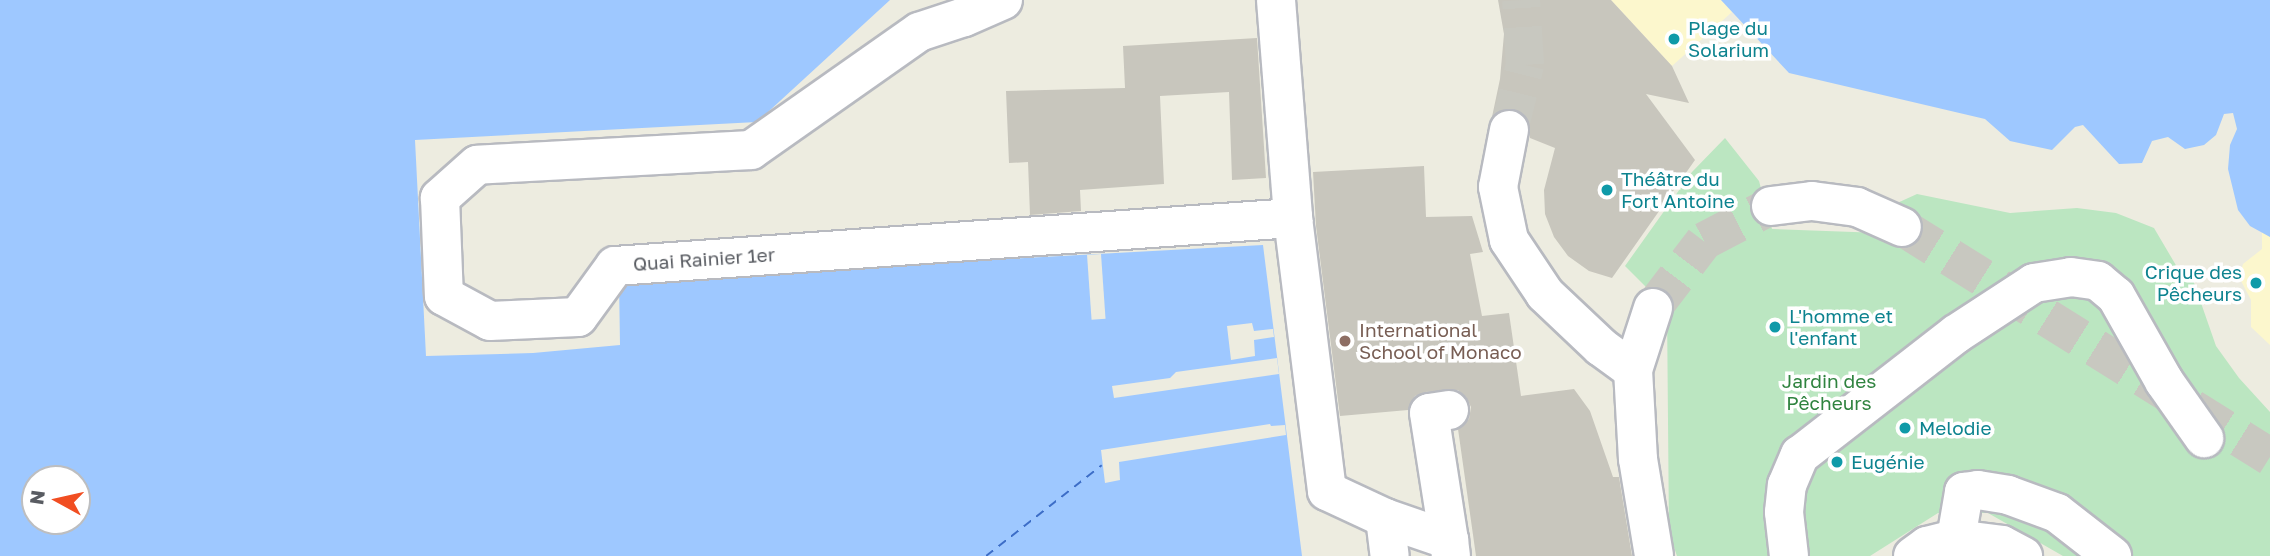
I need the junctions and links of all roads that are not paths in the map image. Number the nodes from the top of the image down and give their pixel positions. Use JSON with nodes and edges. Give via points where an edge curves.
{"nodes":[{"id":1,"x":1003,"y":0,"type":"edge"},
{"id":2,"x":1276,"y":0,"type":"edge"},
{"id":3,"x":1508,"y":130,"type":"tunnel mouth"},
{"id":4,"x":1771,"y":206,"type":"tunnel mouth"},
{"id":5,"x":1293,"y":218,"type":"junction"},
{"id":6,"x":1902,"y":227,"type":"tunnel mouth"},
{"id":7,"x":1653,"y":308,"type":"tunnel mouth"},
{"id":8,"x":1633,"y":370,"type":"junction"},
{"id":9,"x":1449,"y":410,"type":"dead end"},
{"id":10,"x":2204,"y":438,"type":"dead end"},
{"id":11,"x":1385,"y":517,"type":"junction"},
{"id":12,"x":1956,"y":539,"type":"junction"},
{"id":13,"x":1450,"y":548,"type":"edge"},
{"id":14,"x":1390,"y":556,"type":"edge"},
{"id":15,"x":1654,"y":556,"type":"edge"},
{"id":16,"x":1789,"y":556,"type":"edge"},
{"id":17,"x":1913,"y":556,"type":"edge"},
{"id":18,"x":2023,"y":556,"type":"edge"},
{"id":19,"x":2112,"y":556,"type":"edge"}],
"edges":[{"from":1,"to":5,"type":"street","name":"Quai Rainier 1er","via":[[919,32],[751,150],[477,165],[440,198],[444,296],[490,321],[578,317],[615,265]]},
{"from":2,"to":5,"type":"street"},
{"from":3,"to":8,"type":"street","via":[[1498,187],[1509,240],[1545,294]]},
{"from":4,"to":6,"type":"street","via":[[1812,201],[1857,207]]},
{"from":5,"to":11,"type":"street","via":[[1327,491]]},
{"from":7,"to":8,"type":"street"},
{"from":8,"to":15,"type":"street","via":[[1638,459]]},
{"from":9,"to":13,"type":"street","via":[[1429,413]]},
{"from":10,"to":16,"type":"street","via":[[2164,381],[2116,296],[2098,281],[2071,277],[2034,283],[1956,334],[1800,455],[1787,485],[1784,512]]},
{"from":11,"to":13,"type":"street"},
{"from":11,"to":14,"type":"street"},
{"from":12,"to":17,"type":"street","via":[[1927,546]]},
{"from":12,"to":18,"type":"street","via":[[2002,545]]},
{"from":12,"to":19,"type":"street","via":[[1964,492],[1978,490],[2008,495],[2057,513]]}]}
